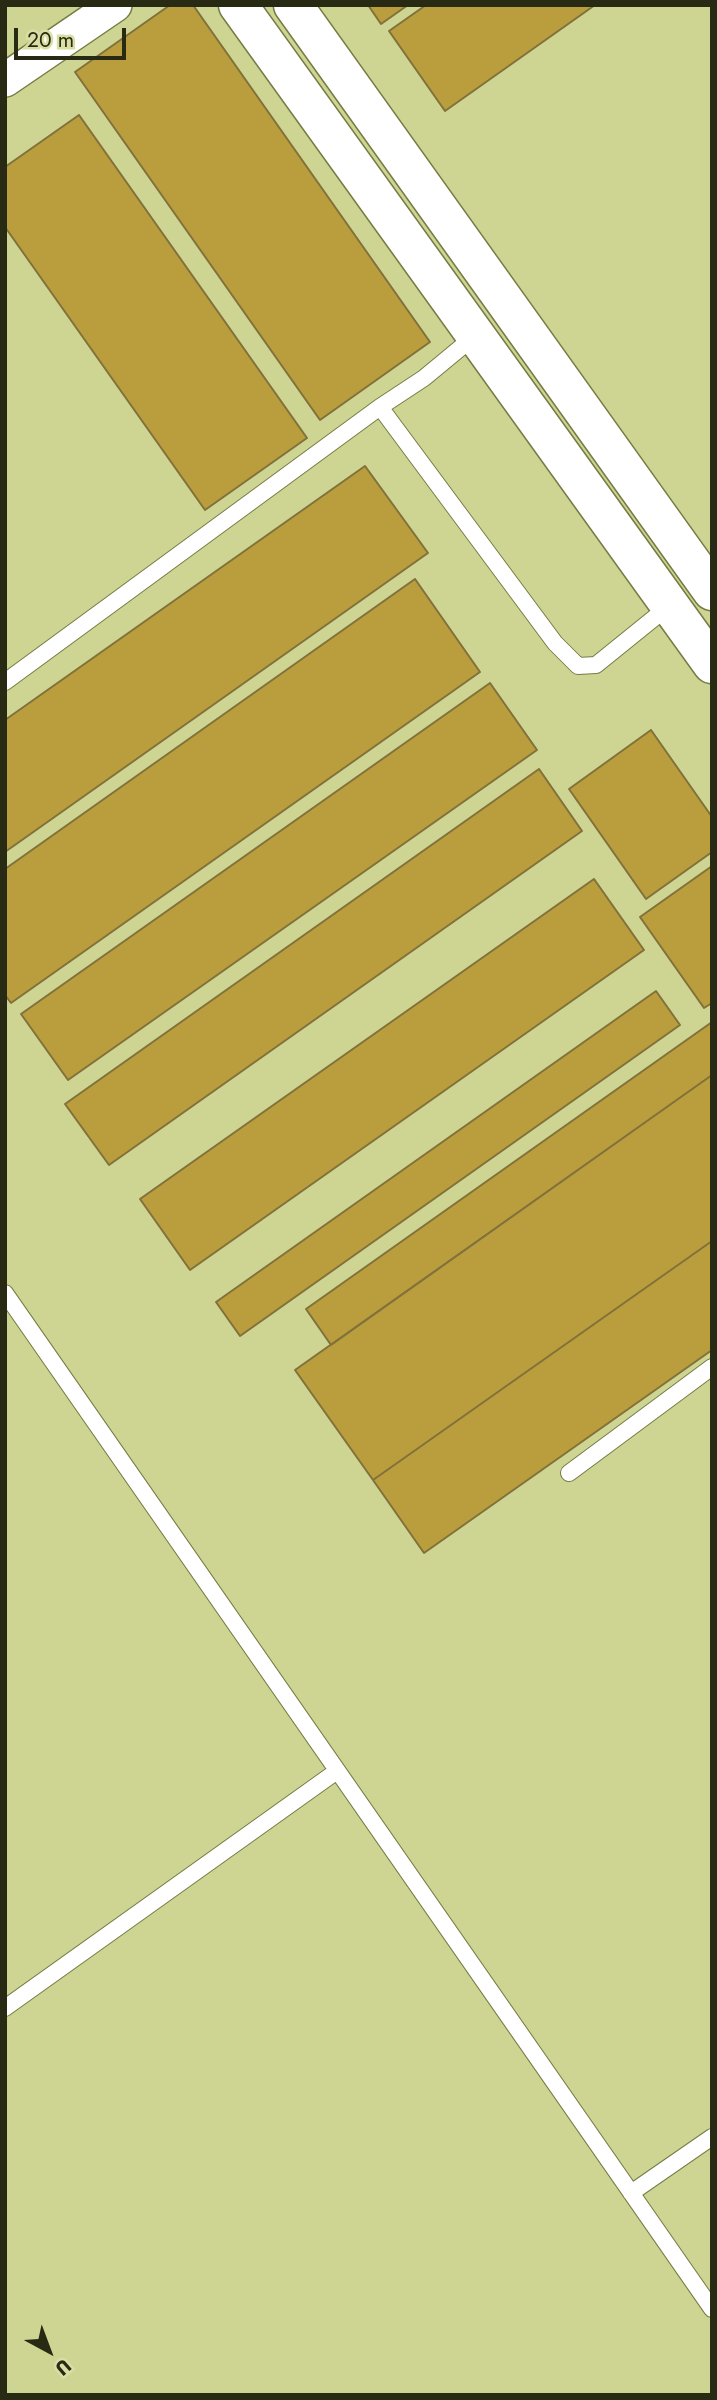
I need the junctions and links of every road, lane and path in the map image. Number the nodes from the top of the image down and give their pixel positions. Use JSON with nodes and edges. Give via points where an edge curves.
{"nodes":[{"id":1,"x":115,"y":5,"type":"edge"},
{"id":2,"x":239,"y":5,"type":"edge"},
{"id":3,"x":293,"y":5,"type":"edge"},
{"id":4,"x":5,"y":80,"type":"edge"},
{"id":5,"x":476,"y":335,"type":"junction"},
{"id":6,"x":380,"y":407,"type":"junction"},
{"id":7,"x":615,"y":455,"type":"junction"},
{"id":8,"x":579,"y":477,"type":"junction"},
{"id":9,"x":712,"y":591,"type":"edge"},
{"id":10,"x":668,"y":606,"type":"junction"},
{"id":11,"x":712,"y":664,"type":"edge"},
{"id":12,"x":5,"y":682,"type":"edge"},
{"id":13,"x":5,"y":1293,"type":"edge"},
{"id":14,"x":712,"y":1367,"type":"edge"},
{"id":15,"x":569,"y":1473,"type":"dead end"},
{"id":16,"x":337,"y":1771,"type":"junction"},
{"id":17,"x":5,"y":2008,"type":"edge"},
{"id":18,"x":712,"y":2137,"type":"edge"},
{"id":19,"x":631,"y":2193,"type":"junction"},
{"id":20,"x":712,"y":2309,"type":"edge"}],
"edges":[{"from":1,"to":4,"type":"street"},
{"from":2,"to":5,"type":"street"},
{"from":3,"to":7,"type":"street"},
{"from":5,"to":6,"type":"lane"},
{"from":5,"to":8,"type":"street"},
{"from":6,"to":10,"type":"lane","via":[[555,643],[578,666],[596,665]]},
{"from":6,"to":12,"type":"lane"},
{"from":7,"to":8,"type":"street"},
{"from":7,"to":9,"type":"street"},
{"from":8,"to":10,"type":"street"},
{"from":10,"to":11,"type":"street"},
{"from":13,"to":16,"type":"lane"},
{"from":14,"to":15,"type":"lane"},
{"from":16,"to":17,"type":"lane"},
{"from":16,"to":19,"type":"lane"},
{"from":18,"to":19,"type":"lane"},
{"from":19,"to":20,"type":"lane"}]}
